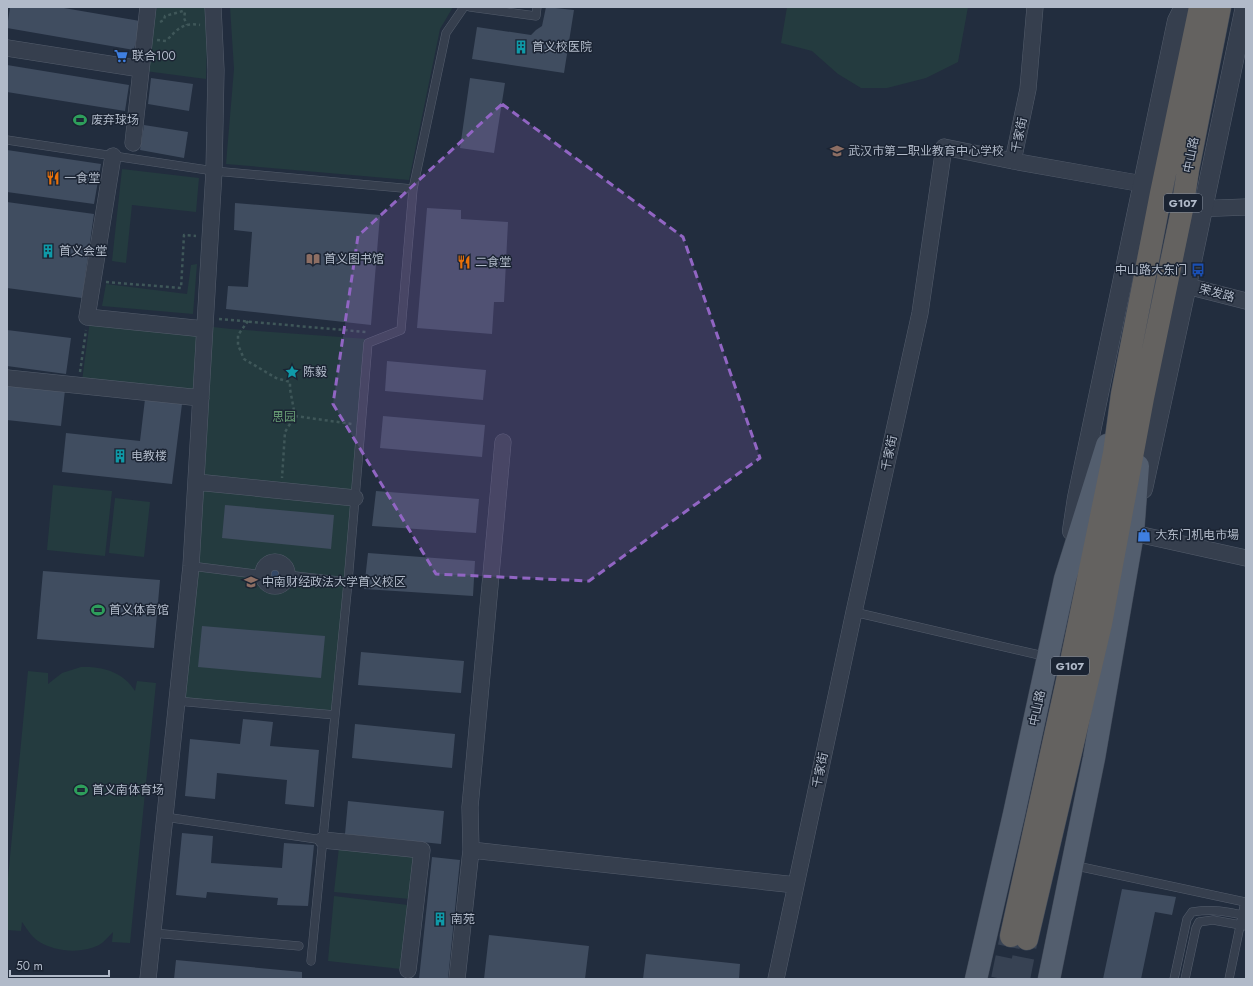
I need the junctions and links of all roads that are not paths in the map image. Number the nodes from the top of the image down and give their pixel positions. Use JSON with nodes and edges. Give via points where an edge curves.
{"nodes":[{"id":1,"x":148,"y":7,"type":"edge"},
{"id":2,"x":213,"y":7,"type":"edge"},
{"id":3,"x":464,"y":7,"type":"edge"},
{"id":4,"x":470,"y":7,"type":"edge"},
{"id":5,"x":537,"y":7,"type":"edge"},
{"id":6,"x":1036,"y":7,"type":"edge"},
{"id":7,"x":1184,"y":7,"type":"edge"},
{"id":8,"x":1200,"y":7,"type":"edge"},
{"id":9,"x":1220,"y":7,"type":"edge"},
{"id":10,"x":1245,"y":7,"type":"edge"},
{"id":11,"x":7,"y":48,"type":"edge"},
{"id":12,"x":141,"y":69,"type":"junction"},
{"id":13,"x":7,"y":140,"type":"edge"},
{"id":14,"x":133,"y":143,"type":"dead end"},
{"id":15,"x":113,"y":156,"type":"junction"},
{"id":16,"x":1013,"y":161,"type":"junction"},
{"id":17,"x":214,"y":171,"type":"junction"},
{"id":18,"x":1152,"y":188,"type":"junction"},
{"id":19,"x":413,"y":189,"type":"junction"},
{"id":20,"x":1246,"y":207,"type":"edge"},
{"id":21,"x":1193,"y":209,"type":"junction"},
{"id":22,"x":1187,"y":286,"type":"junction"},
{"id":23,"x":1246,"y":302,"type":"edge"},
{"id":24,"x":205,"y":323,"type":"junction"},
{"id":25,"x":7,"y":378,"type":"edge"},
{"id":26,"x":1122,"y":394,"type":"junction"},
{"id":27,"x":201,"y":398,"type":"junction"},
{"id":28,"x":1143,"y":398,"type":"junction"},
{"id":29,"x":503,"y":442,"type":"dead end"},
{"id":30,"x":196,"y":482,"type":"junction"},
{"id":31,"x":355,"y":498,"type":"junction"},
{"id":32,"x":1133,"y":533,"type":"junction"},
{"id":33,"x":1246,"y":558,"type":"edge"},
{"id":34,"x":191,"y":566,"type":"junction"},
{"id":35,"x":263,"y":575,"type":"joint"},
{"id":36,"x":287,"y":575,"type":"joint"},
{"id":37,"x":1065,"y":579,"type":"junction"},
{"id":38,"x":348,"y":582,"type":"junction"},
{"id":39,"x":854,"y":612,"type":"junction"},
{"id":40,"x":1048,"y":657,"type":"junction"},
{"id":41,"x":177,"y":701,"type":"junction"},
{"id":42,"x":335,"y":715,"type":"junction"},
{"id":43,"x":165,"y":817,"type":"junction"},
{"id":44,"x":323,"y":840,"type":"junction"},
{"id":45,"x":471,"y":850,"type":"junction"},
{"id":46,"x":1072,"y":865,"type":"junction"},
{"id":47,"x":796,"y":885,"type":"junction"},
{"id":48,"x":1244,"y":916,"type":"edge"},
{"id":49,"x":1243,"y":925,"type":"edge"},
{"id":50,"x":153,"y":933,"type":"junction"},
{"id":51,"x":299,"y":946,"type":"dead end"},
{"id":52,"x":311,"y":961,"type":"dead end"},
{"id":53,"x":408,"y":970,"type":"dead end"},
{"id":54,"x":148,"y":979,"type":"edge"},
{"id":55,"x":457,"y":979,"type":"edge"},
{"id":56,"x":776,"y":979,"type":"edge"},
{"id":57,"x":976,"y":979,"type":"edge"},
{"id":58,"x":1049,"y":979,"type":"edge"},
{"id":59,"x":1174,"y":979,"type":"edge"},
{"id":60,"x":1185,"y":979,"type":"edge"},
{"id":61,"x":1230,"y":979,"type":"edge"}],
"edges":[{"from":1,"to":12,"type":"street"},
{"from":2,"to":17,"type":"street","via":[[216,70]]},
{"from":3,"to":19,"type":"lane","via":[[446,33]]},
{"from":4,"to":5,"type":"lane","via":[[536,16]]},
{"from":6,"to":16,"type":"street","name":"千家街","via":[[1028,89]]},
{"from":7,"to":18,"type":"street","via":[[1177,21]]},
{"from":8,"to":18,"type":"highway","name":"中山路","number":"G107"},
{"from":9,"to":21,"type":"highway","name":"中山路","number":"G107","via":[[1190,162]]},
{"from":10,"to":21,"type":"street"},
{"from":11,"to":12,"type":"street"},
{"from":12,"to":14,"type":"street"},
{"from":13,"to":15,"type":"lane"},
{"from":15,"to":17,"type":"lane"},
{"from":15,"to":24,"type":"street","via":[[87,317]]},
{"from":16,"to":18,"type":"street"},
{"from":16,"to":39,"type":"street","name":"千家街","via":[[944,147],[920,312]]},
{"from":17,"to":19,"type":"lane"},
{"from":17,"to":24,"type":"street"},
{"from":18,"to":26,"type":"highway","name":"中山路","number":"G107"},
{"from":18,"to":37,"type":"street","via":[[1077,498]]},
{"from":19,"to":31,"type":"lane","via":[[401,330],[368,343]]},
{"from":20,"to":21,"type":"street"},
{"from":21,"to":22,"type":"street"},
{"from":21,"to":28,"type":"highway","name":"中山路","number":"G107"},
{"from":22,"to":23,"type":"street","name":"荣发路"},
{"from":22,"to":32,"type":"street"},
{"from":24,"to":27,"type":"street"},
{"from":25,"to":27,"type":"street"},
{"from":26,"to":28,"type":"highway","name":"中山路","number":"G107","via":[[1114,453],[1067,681],[1019,937],[1101,624]]},
{"from":26,"to":37,"type":"main road","name":"中山路"},
{"from":27,"to":30,"type":"street"},
{"from":28,"to":32,"type":"main road","name":"中山路"},
{"from":29,"to":45,"type":"street","via":[[470,807]]},
{"from":30,"to":31,"type":"street"},
{"from":30,"to":34,"type":"street"},
{"from":31,"to":38,"type":"lane"},
{"from":32,"to":33,"type":"street"},
{"from":32,"to":46,"type":"main road","name":"中山路","via":[[1094,758]]},
{"from":34,"to":35,"type":"lane"},
{"from":34,"to":41,"type":"street"},
{"from":35,"to":36,"type":"street","via":[[268,584],[277,586]]},
{"from":36,"to":38,"type":"lane"},
{"from":37,"to":40,"type":"main road","name":"中山路"},
{"from":38,"to":42,"type":"lane"},
{"from":39,"to":40,"type":"lane"},
{"from":39,"to":47,"type":"street","name":"千家街"},
{"from":40,"to":57,"type":"main road","name":"中山路"},
{"from":41,"to":42,"type":"lane"},
{"from":41,"to":43,"type":"street"},
{"from":42,"to":44,"type":"lane"},
{"from":43,"to":44,"type":"lane"},
{"from":43,"to":50,"type":"street"},
{"from":44,"to":52,"type":"lane"},
{"from":44,"to":53,"type":"street","via":[[422,850]]},
{"from":45,"to":47,"type":"street"},
{"from":45,"to":55,"type":"street"},
{"from":46,"to":48,"type":"lane","via":[[1245,902]]},
{"from":46,"to":58,"type":"main road","name":"中山路"},
{"from":47,"to":56,"type":"street","name":"千家街"},
{"from":48,"to":49,"type":"lane"},
{"from":48,"to":59,"type":"lane","via":[[1222,910],[1192,912],[1187,919]]},
{"from":49,"to":60,"type":"lane","via":[[1213,920],[1199,922]]},
{"from":49,"to":61,"type":"lane"},
{"from":50,"to":51,"type":"lane"},
{"from":50,"to":54,"type":"street"}]}
